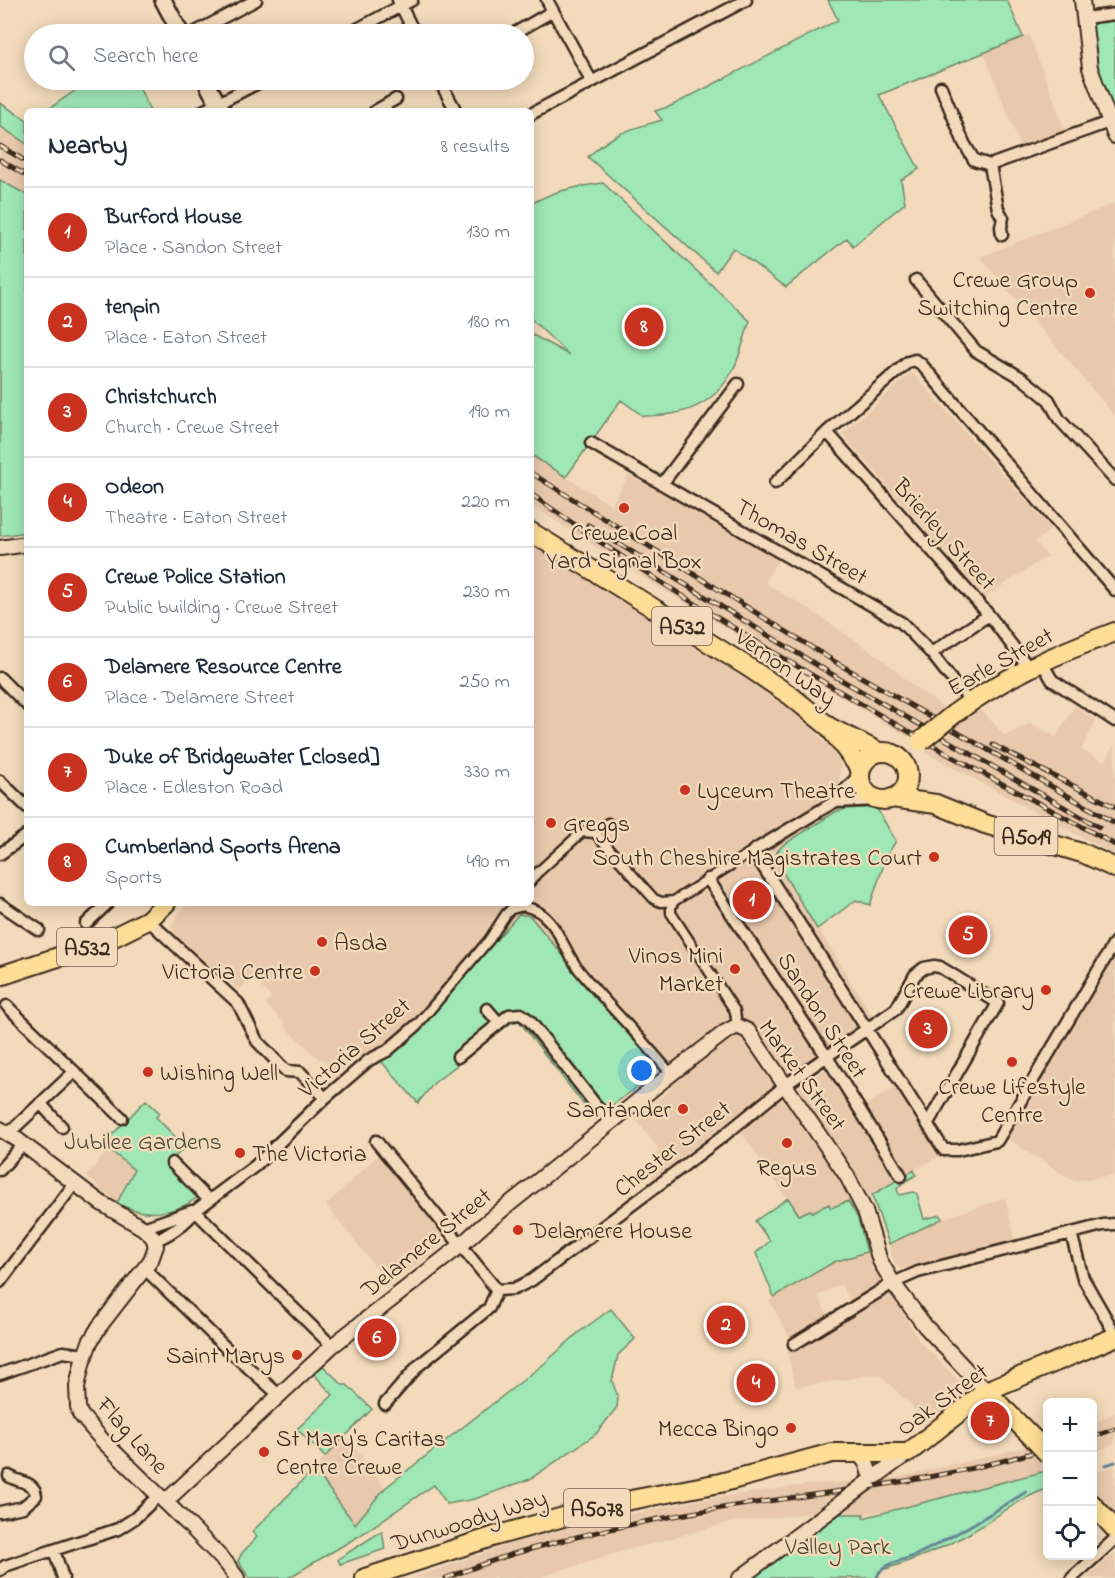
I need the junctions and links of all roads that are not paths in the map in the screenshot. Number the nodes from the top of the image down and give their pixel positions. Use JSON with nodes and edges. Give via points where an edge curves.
{"nodes":[{"id":1,"x":163,"y":0,"type":"edge"},
{"id":2,"x":256,"y":0,"type":"edge"},
{"id":3,"x":412,"y":0,"type":"edge"},
{"id":4,"x":547,"y":0,"type":"edge"},
{"id":5,"x":746,"y":0,"type":"edge"},
{"id":6,"x":1082,"y":0,"type":"edge"},
{"id":7,"x":400,"y":3,"type":"edge"},
{"id":8,"x":553,"y":11,"type":"junction"},
{"id":9,"x":1115,"y":14,"type":"edge"},
{"id":10,"x":1084,"y":18,"type":"junction"},
{"id":11,"x":176,"y":24,"type":"edge"},
{"id":12,"x":211,"y":24,"type":"edge"},
{"id":13,"x":365,"y":24,"type":"edge"},
{"id":14,"x":410,"y":24,"type":"edge"},
{"id":15,"x":530,"y":24,"type":"edge"},
{"id":16,"x":592,"y":82,"type":"junction"},
{"id":17,"x":942,"y":87,"type":"dead end"},
{"id":18,"x":211,"y":90,"type":"edge"},
{"id":19,"x":248,"y":90,"type":"edge"},
{"id":20,"x":445,"y":90,"type":"edge"},
{"id":21,"x":396,"y":99,"type":"dead end"},
{"id":22,"x":220,"y":107,"type":"edge"},
{"id":23,"x":380,"y":108,"type":"edge"},
{"id":24,"x":454,"y":108,"type":"edge"},
{"id":25,"x":534,"y":112,"type":"edge"},
{"id":26,"x":1109,"y":122,"type":"junction"},
{"id":27,"x":1115,"y":136,"type":"edge"},
{"id":28,"x":990,"y":165,"type":"junction"},
{"id":29,"x":1002,"y":235,"type":"dead end"},
{"id":30,"x":916,"y":280,"type":"dead end"},
{"id":31,"x":738,"y":384,"type":"dead end"},
{"id":32,"x":827,"y":432,"type":"junction"},
{"id":33,"x":591,"y":443,"type":"dead end"},
{"id":34,"x":1115,"y":480,"type":"edge"},
{"id":35,"x":776,"y":483,"type":"dead end"},
{"id":36,"x":662,"y":484,"type":"junction"},
{"id":37,"x":534,"y":534,"type":"edge"},
{"id":38,"x":24,"y":544,"type":"edge"},
{"id":39,"x":0,"y":548,"type":"edge"},
{"id":40,"x":1115,"y":590,"type":"edge"},
{"id":41,"x":989,"y":615,"type":"junction"},
{"id":42,"x":1115,"y":632,"type":"edge"},
{"id":43,"x":931,"y":653,"type":"junction"},
{"id":44,"x":1034,"y":665,"type":"junction"},
{"id":45,"x":950,"y":677,"type":"joint"},
{"id":46,"x":0,"y":678,"type":"edge"},
{"id":47,"x":24,"y":702,"type":"edge"},
{"id":48,"x":970,"y":702,"type":"junction"},
{"id":49,"x":1115,"y":722,"type":"edge"},
{"id":50,"x":829,"y":727,"type":"junction"},
{"id":51,"x":919,"y":744,"type":"junction"},
{"id":52,"x":883,"y":752,"type":"junction"},
{"id":53,"x":907,"y":770,"type":"junction"},
{"id":54,"x":860,"y":772,"type":"junction"},
{"id":55,"x":0,"y":781,"type":"edge"},
{"id":56,"x":887,"y":799,"type":"junction"},
{"id":57,"x":834,"y":802,"type":"junction"},
{"id":58,"x":24,"y":804,"type":"edge"},
{"id":59,"x":936,"y":804,"type":"junction"},
{"id":60,"x":608,"y":823,"type":"dead end"},
{"id":61,"x":595,"y":832,"type":"junction"},
{"id":62,"x":24,"y":837,"type":"edge"},
{"id":63,"x":753,"y":851,"type":"junction"},
{"id":64,"x":0,"y":854,"type":"edge"},
{"id":65,"x":1115,"y":868,"type":"edge"},
{"id":66,"x":534,"y":877,"type":"edge"},
{"id":67,"x":708,"y":879,"type":"junction"},
{"id":68,"x":674,"y":901,"type":"junction"},
{"id":69,"x":0,"y":904,"type":"edge"},
{"id":70,"x":105,"y":906,"type":"edge"},
{"id":71,"x":163,"y":906,"type":"edge"},
{"id":72,"x":519,"y":906,"type":"edge"},
{"id":73,"x":529,"y":906,"type":"edge"},
{"id":74,"x":148,"y":920,"type":"junction"},
{"id":75,"x":86,"y":924,"type":"dead end"},
{"id":76,"x":39,"y":930,"type":"dead end"},
{"id":77,"x":1115,"y":942,"type":"edge"},
{"id":78,"x":0,"y":975,"type":"edge"},
{"id":79,"x":7,"y":1006,"type":"dead end"},
{"id":80,"x":487,"y":1008,"type":"dead end"},
{"id":81,"x":499,"y":1023,"type":"junction"},
{"id":82,"x":417,"y":1024,"type":"joint"},
{"id":83,"x":737,"y":1026,"type":"junction"},
{"id":84,"x":868,"y":1029,"type":"junction"},
{"id":85,"x":458,"y":1057,"type":"dead end"},
{"id":86,"x":826,"y":1057,"type":"junction"},
{"id":87,"x":74,"y":1072,"type":"junction"},
{"id":88,"x":671,"y":1074,"type":"junction"},
{"id":89,"x":786,"y":1086,"type":"junction"},
{"id":90,"x":325,"y":1098,"type":"junction"},
{"id":91,"x":40,"y":1104,"type":"junction"},
{"id":92,"x":122,"y":1118,"type":"dead end"},
{"id":93,"x":610,"y":1123,"type":"junction"},
{"id":94,"x":928,"y":1123,"type":"junction"},
{"id":95,"x":62,"y":1127,"type":"dead end"},
{"id":96,"x":4,"y":1132,"type":"edge"},
{"id":97,"x":376,"y":1141,"type":"dead end"},
{"id":98,"x":23,"y":1144,"type":"junction"},
{"id":99,"x":172,"y":1163,"type":"dead end"},
{"id":100,"x":0,"y":1170,"type":"edge"},
{"id":101,"x":901,"y":1176,"type":"dead end"},
{"id":102,"x":75,"y":1183,"type":"junction"},
{"id":103,"x":209,"y":1200,"type":"junction"},
{"id":104,"x":195,"y":1211,"type":"junction"},
{"id":105,"x":1115,"y":1224,"type":"edge"},
{"id":106,"x":143,"y":1228,"type":"junction"},
{"id":107,"x":1071,"y":1233,"type":"junction"},
{"id":108,"x":154,"y":1240,"type":"junction"},
{"id":109,"x":460,"y":1245,"type":"junction"},
{"id":110,"x":144,"y":1268,"type":"junction"},
{"id":111,"x":0,"y":1282,"type":"edge"},
{"id":112,"x":893,"y":1283,"type":"junction"},
{"id":113,"x":497,"y":1290,"type":"junction"},
{"id":114,"x":1115,"y":1336,"type":"edge"},
{"id":115,"x":794,"y":1344,"type":"dead end"},
{"id":116,"x":332,"y":1346,"type":"junction"},
{"id":117,"x":85,"y":1355,"type":"junction"},
{"id":118,"x":0,"y":1374,"type":"edge"},
{"id":119,"x":986,"y":1391,"type":"junction"},
{"id":120,"x":279,"y":1395,"type":"junction"},
{"id":121,"x":385,"y":1404,"type":"dead end"},
{"id":122,"x":925,"y":1440,"type":"junction"},
{"id":123,"x":855,"y":1452,"type":"junction"},
{"id":124,"x":1045,"y":1452,"type":"edge"},
{"id":125,"x":832,"y":1453,"type":"junction"},
{"id":126,"x":908,"y":1453,"type":"junction"},
{"id":127,"x":9,"y":1476,"type":"dead end"},
{"id":128,"x":869,"y":1481,"type":"junction"},
{"id":129,"x":161,"y":1499,"type":"junction"},
{"id":130,"x":1094,"y":1506,"type":"edge"},
{"id":131,"x":0,"y":1512,"type":"edge"},
{"id":132,"x":1115,"y":1529,"type":"edge"},
{"id":133,"x":1115,"y":1539,"type":"edge"},
{"id":134,"x":54,"y":1550,"type":"junction"},
{"id":135,"x":32,"y":1557,"type":"junction"},
{"id":136,"x":0,"y":1563,"type":"edge"},
{"id":137,"x":0,"y":1570,"type":"edge"},
{"id":138,"x":63,"y":1578,"type":"edge"},
{"id":139,"x":237,"y":1578,"type":"edge"},
{"id":140,"x":364,"y":1578,"type":"edge"},
{"id":141,"x":740,"y":1578,"type":"edge"},
{"id":142,"x":1072,"y":1578,"type":"edge"}],
"edges":[{"from":1,"to":11,"type":"main road"},
{"from":2,"to":12,"type":"street"},
{"from":3,"to":7,"type":"street"},
{"from":4,"to":8,"type":"street"},
{"from":5,"to":16,"type":"street"},
{"from":6,"to":10,"type":"street"},
{"from":7,"to":13,"type":"street"},
{"from":7,"to":14,"type":"street"},
{"from":8,"to":15,"type":"street"},
{"from":8,"to":16,"type":"street"},
{"from":9,"to":10,"type":"street"},
{"from":10,"to":26,"type":"street","via":[[1090,68]]},
{"from":16,"to":25,"type":"street"},
{"from":17,"to":28,"type":"street","via":[[964,143],[975,160]]},
{"from":18,"to":22,"type":"main road"},
{"from":19,"to":22,"type":"street"},
{"from":20,"to":24,"type":"street"},
{"from":21,"to":23,"type":"street"},
{"from":26,"to":27,"type":"street"},
{"from":26,"to":28,"type":"street"},
{"from":28,"to":29,"type":"street","via":[[1003,218]]},
{"from":30,"to":34,"type":"street","via":[[976,351],[1022,378],[1049,400],[1059,419]]},
{"from":31,"to":36,"type":"street"},
{"from":32,"to":35,"type":"street"},
{"from":32,"to":40,"type":"street","via":[[915,360]]},
{"from":32,"to":41,"type":"street","name":"Brierley Street"},
{"from":33,"to":36,"type":"street","name":"Thomas Street"},
{"from":36,"to":43,"type":"street","name":"Thomas Street","via":[[902,623]]},
{"from":37,"to":50,"type":"main road","name":"Vernon Way","number":"A532","via":[[748,667]]},
{"from":38,"to":39,"type":"street"},
{"from":41,"to":43,"type":"street"},
{"from":41,"to":44,"type":"street","name":"Brierley Street","via":[[1023,660]]},
{"from":42,"to":44,"type":"main road","name":"Earle Street"},
{"from":43,"to":45,"type":"street","name":"Thomas Street"},
{"from":44,"to":48,"type":"main road","name":"Earle Street"},
{"from":44,"to":49,"type":"street","name":"Brierley Street"},
{"from":45,"to":48,"type":"street","name":"Thomas Street"},
{"from":46,"to":47,"type":"street"},
{"from":48,"to":51,"type":"main road","name":"Earle Street","bridge":true},
{"from":50,"to":52,"type":"main road","name":"Vernon Way","number":"A532"},
{"from":50,"to":54,"type":"main road","name":"Vernon Way","number":"A532"},
{"from":51,"to":52,"type":"main road","name":"Earle Street"},
{"from":51,"to":53,"type":"main road","name":"Earle Street"},
{"from":52,"to":53,"type":"main road","via":[[898,756]]},
{"from":52,"to":54,"type":"main road","via":[[865,760]]},
{"from":53,"to":56,"type":"main road","via":[[905,787],[900,794]]},
{"from":53,"to":59,"type":"main road","number":"A5019"},
{"from":54,"to":56,"type":"main road","via":[[864,789],[872,797]]},
{"from":54,"to":57,"type":"street"},
{"from":55,"to":58,"type":"street"},
{"from":56,"to":57,"type":"street"},
{"from":56,"to":59,"type":"main road","number":"A5019"},
{"from":57,"to":63,"type":"street"},
{"from":59,"to":65,"type":"main road","number":"A5019","via":[[985,824],[1085,854]]},
{"from":60,"to":61,"type":"street"},
{"from":61,"to":66,"type":"street","via":[[582,832]]},
{"from":61,"to":68,"type":"street","via":[[654,898]]},
{"from":62,"to":64,"type":"street"},
{"from":63,"to":67,"type":"street"},
{"from":63,"to":84,"type":"street"},
{"from":67,"to":68,"type":"street"},
{"from":67,"to":86,"type":"street","name":"Sandon Street"},
{"from":68,"to":83,"type":"street","name":"Market Street","via":[[671,913],[735,1011]]},
{"from":69,"to":76,"type":"street"},
{"from":70,"to":75,"type":"street"},
{"from":71,"to":74,"type":"main road","number":"A532"},
{"from":72,"to":82,"type":"street","name":"Victoria Street","via":[[506,914],[489,940]]},
{"from":73,"to":88,"type":"street","via":[[544,916],[562,939],[568,956]]},
{"from":74,"to":78,"type":"main road","number":"A532","via":[[104,942]]},
{"from":74,"to":90,"type":"street","via":[[238,1003],[257,1041],[286,1071],[300,1072]]},
{"from":77,"to":94,"type":"street","via":[[997,1141],[944,1150]]},
{"from":79,"to":87,"type":"street"},
{"from":80,"to":81,"type":"street"},
{"from":81,"to":85,"type":"street"},
{"from":81,"to":93,"type":"street","via":[[509,1015],[521,1014],[529,1020]]},
{"from":82,"to":90,"type":"street","name":"Victoria Street"},
{"from":83,"to":88,"type":"street","name":"Delamere Street"},
{"from":83,"to":89,"type":"street","name":"Market Street","via":[[748,1031]]},
{"from":84,"to":86,"type":"street","name":"Chester Street"},
{"from":84,"to":94,"type":"street"},
{"from":84,"to":94,"type":"street","name":"Chester Street","via":[[896,1010],[915,975],[929,966],[940,968],[998,1003]]},
{"from":86,"to":89,"type":"street","name":"Chester Street"},
{"from":86,"to":101,"type":"street","name":"Sandon Street"},
{"from":87,"to":91,"type":"street"},
{"from":87,"to":92,"type":"street"},
{"from":88,"to":93,"type":"street","name":"Delamere Street"},
{"from":89,"to":112,"type":"street","name":"Market Street","via":[[847,1176],[869,1222],[875,1249]]},
{"from":89,"to":113,"type":"street","name":"Chester Street","via":[[532,1280],[514,1289]]},
{"from":90,"to":103,"type":"street","name":"Victoria Street","via":[[255,1166]]},
{"from":91,"to":95,"type":"street"},
{"from":91,"to":96,"type":"street"},
{"from":93,"to":109,"type":"street","name":"Delamere Street"},
{"from":96,"to":98,"type":"street"},
{"from":97,"to":109,"type":"street"},
{"from":98,"to":100,"type":"street"},
{"from":98,"to":102,"type":"street"},
{"from":99,"to":103,"type":"street"},
{"from":102,"to":106,"type":"street"},
{"from":102,"to":111,"type":"street"},
{"from":103,"to":104,"type":"street","name":"Victoria Street"},
{"from":104,"to":106,"type":"street","name":"Victoria Street"},
{"from":104,"to":108,"type":"street","name":"Victoria Street"},
{"from":104,"to":116,"type":"street"},
{"from":105,"to":107,"type":"street"},
{"from":106,"to":108,"type":"street"},
{"from":107,"to":112,"type":"street","via":[[918,1272]]},
{"from":107,"to":114,"type":"street","via":[[1083,1278]]},
{"from":108,"to":110,"type":"street","name":"Flag Lane","via":[[154,1253]]},
{"from":109,"to":113,"type":"street"},
{"from":109,"to":116,"type":"street","name":"Delamere Street"},
{"from":110,"to":117,"type":"street","name":"Flag Lane","via":[[99,1327]]},
{"from":110,"to":120,"type":"street"},
{"from":112,"to":115,"type":"street"},
{"from":112,"to":119,"type":"street","name":"Market Street","via":[[925,1326]]},
{"from":113,"to":121,"type":"street","via":[[489,1308],[418,1366]]},
{"from":114,"to":119,"type":"main road","name":"Oak Street"},
{"from":116,"to":120,"type":"street","name":"Delamere Street"},
{"from":117,"to":118,"type":"street","via":[[63,1352]]},
{"from":117,"to":129,"type":"street","name":"Flag Lane","via":[[76,1397],[80,1414]]},
{"from":119,"to":122,"type":"main road","name":"Oak Street"},
{"from":119,"to":124,"type":"main road","bridge":true},
{"from":120,"to":129,"type":"street","name":"Delamere Street"},
{"from":122,"to":125,"type":"main road","name":"Dunwoody Way","number":"A5078","via":[[854,1442]]},
{"from":122,"to":126,"type":"main road","name":"Oak Street"},
{"from":123,"to":125,"type":"main road","name":"Dunwoody Way","number":"A5078"},
{"from":123,"to":126,"type":"main road","name":"Dunwoody Way","number":"A5078"},
{"from":123,"to":128,"type":"street","via":[[866,1462]]},
{"from":125,"to":140,"type":"main road","name":"Dunwoody Way","number":"A5078","via":[[720,1483],[610,1504]]},
{"from":126,"to":128,"type":"street","name":"Oak Street"},
{"from":127,"to":131,"type":"street","via":[[32,1485],[36,1496],[23,1507]]},
{"from":128,"to":141,"type":"street","name":"Oak Street","bridge":true},
{"from":129,"to":134,"type":"street","via":[[126,1525]]},
{"from":129,"to":139,"type":"street","name":"Flag Lane"},
{"from":130,"to":132,"type":"main road"},
{"from":133,"to":142,"type":"street"},
{"from":134,"to":135,"type":"street"},
{"from":134,"to":138,"type":"street"},
{"from":135,"to":136,"type":"street"},
{"from":135,"to":137,"type":"street"}]}
